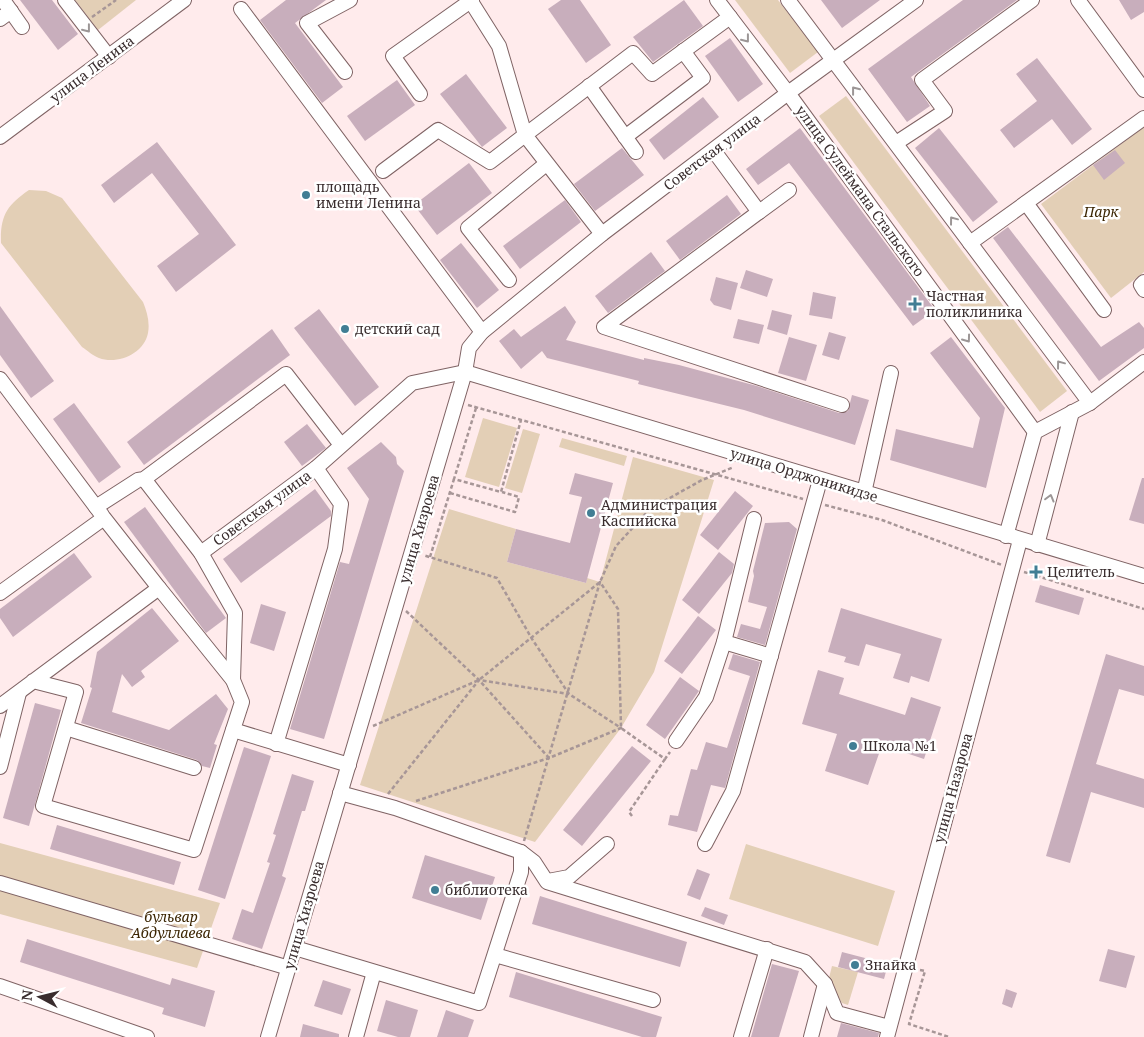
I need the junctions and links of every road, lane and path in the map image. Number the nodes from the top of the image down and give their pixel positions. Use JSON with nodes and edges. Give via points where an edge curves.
{"nodes":[{"id":1,"x":65,"y":0,"type":"edge"},
{"id":2,"x":116,"y":0,"type":"edge"},
{"id":3,"x":184,"y":0,"type":"edge"},
{"id":4,"x":350,"y":0,"type":"edge"},
{"id":5,"x":471,"y":0,"type":"edge"},
{"id":6,"x":717,"y":0,"type":"edge"},
{"id":7,"x":788,"y":0,"type":"edge"},
{"id":8,"x":916,"y":0,"type":"edge"},
{"id":9,"x":1032,"y":0,"type":"edge"},
{"id":10,"x":1078,"y":0,"type":"edge"},
{"id":11,"x":241,"y":9,"type":"dead end"},
{"id":12,"x":4,"y":10,"type":"edge"},
{"id":13,"x":730,"y":17,"type":"junction"},
{"id":14,"x":83,"y":23,"type":"junction"},
{"id":15,"x":22,"y":27,"type":"dead end"},
{"id":16,"x":683,"y":51,"type":"junction"},
{"id":17,"x":109,"y":57,"type":"junction"},
{"id":18,"x":832,"y":61,"type":"junction"},
{"id":19,"x":345,"y":72,"type":"dead end"},
{"id":20,"x":589,"y":86,"type":"junction"},
{"id":21,"x":1144,"y":90,"type":"edge"},
{"id":22,"x":788,"y":93,"type":"junction"},
{"id":23,"x":420,"y":94,"type":"dead end"},
{"id":24,"x":1144,"y":118,"type":"edge"},
{"id":25,"x":525,"y":135,"type":"junction"},
{"id":26,"x":0,"y":137,"type":"edge"},
{"id":27,"x":625,"y":137,"type":"junction"},
{"id":28,"x":896,"y":143,"type":"junction"},
{"id":29,"x":714,"y":151,"type":"junction"},
{"id":30,"x":636,"y":152,"type":"dead end"},
{"id":31,"x":546,"y":164,"type":"junction"},
{"id":32,"x":383,"y":170,"type":"dead end"},
{"id":33,"x":789,"y":190,"type":"dead end"},
{"id":34,"x":1026,"y":203,"type":"junction"},
{"id":35,"x":759,"y":212,"type":"junction"},
{"id":36,"x":602,"y":234,"type":"junction"},
{"id":37,"x":970,"y":243,"type":"junction"},
{"id":38,"x":509,"y":280,"type":"dead end"},
{"id":39,"x":1144,"y":282,"type":"edge"},
{"id":40,"x":1144,"y":290,"type":"edge"},
{"id":41,"x":512,"y":308,"type":"joint"},
{"id":42,"x":1104,"y":310,"type":"dead end"},
{"id":43,"x":482,"y":332,"type":"junction"},
{"id":44,"x":1144,"y":362,"type":"edge"},
{"id":45,"x":465,"y":372,"type":"junction"},
{"id":46,"x":891,"y":373,"type":"dead end"},
{"id":47,"x":0,"y":379,"type":"edge"},
{"id":48,"x":1090,"y":403,"type":"junction"},
{"id":49,"x":842,"y":405,"type":"dead end"},
{"id":50,"x":476,"y":407,"type":"dead end"},
{"id":51,"x":1072,"y":412,"type":"junction"},
{"id":52,"x":521,"y":420,"type":"dead end"},
{"id":53,"x":1035,"y":432,"type":"junction"},
{"id":54,"x":341,"y":445,"type":"junction"},
{"id":55,"x":753,"y":460,"type":"junction"},
{"id":56,"x":316,"y":468,"type":"junction"},
{"id":57,"x":144,"y":479,"type":"junction"},
{"id":58,"x":454,"y":479,"type":"junction"},
{"id":59,"x":820,"y":480,"type":"junction"},
{"id":60,"x":501,"y":492,"type":"junction"},
{"id":61,"x":450,"y":493,"type":"junction"},
{"id":62,"x":864,"y":493,"type":"junction"},
{"id":63,"x":100,"y":512,"type":"junction"},
{"id":64,"x":754,"y":519,"type":"dead end"},
{"id":65,"x":1006,"y":536,"type":"junction"},
{"id":66,"x":1020,"y":540,"type":"junction"},
{"id":67,"x":1037,"y":545,"type":"junction"},
{"id":68,"x":413,"y":552,"type":"junction"},
{"id":69,"x":201,"y":553,"type":"junction"},
{"id":70,"x":430,"y":557,"type":"junction"},
{"id":71,"x":1144,"y":576,"type":"edge"},
{"id":72,"x":600,"y":582,"type":"junction"},
{"id":73,"x":158,"y":588,"type":"junction"},
{"id":74,"x":0,"y":593,"type":"edge"},
{"id":75,"x":398,"y":603,"type":"junction"},
{"id":76,"x":532,"y":639,"type":"junction"},
{"id":77,"x":724,"y":642,"type":"junction"},
{"id":78,"x":771,"y":656,"type":"junction"},
{"id":79,"x":233,"y":680,"type":"junction"},
{"id":80,"x":479,"y":680,"type":"junction"},
{"id":81,"x":33,"y":681,"type":"junction"},
{"id":82,"x":19,"y":693,"type":"junction"},
{"id":83,"x":569,"y":694,"type":"junction"},
{"id":84,"x":0,"y":706,"type":"edge"},
{"id":85,"x":66,"y":728,"type":"junction"},
{"id":86,"x":621,"y":728,"type":"junction"},
{"id":87,"x":233,"y":730,"type":"junction"},
{"id":88,"x":358,"y":732,"type":"junction"},
{"id":89,"x":676,"y":741,"type":"joint"},
{"id":90,"x":276,"y":744,"type":"junction"},
{"id":91,"x":549,"y":758,"type":"junction"},
{"id":92,"x":665,"y":759,"type":"junction"},
{"id":93,"x":348,"y":765,"type":"junction"},
{"id":94,"x":0,"y":767,"type":"edge"},
{"id":95,"x":194,"y":768,"type":"dead end"},
{"id":96,"x":340,"y":793,"type":"junction"},
{"id":97,"x":381,"y":803,"type":"junction"},
{"id":98,"x":396,"y":808,"type":"junction"},
{"id":99,"x":632,"y":816,"type":"dead end"},
{"id":100,"x":607,"y":844,"type":"dead end"},
{"id":101,"x":705,"y":844,"type":"dead end"},
{"id":102,"x":521,"y":852,"type":"junction"},
{"id":103,"x":547,"y":882,"type":"junction"},
{"id":104,"x":0,"y":883,"type":"edge"},
{"id":105,"x":295,"y":948,"type":"junction"},
{"id":106,"x":767,"y":949,"type":"junction"},
{"id":107,"x":495,"y":955,"type":"junction"},
{"id":108,"x":289,"y":968,"type":"junction"},
{"id":109,"x":920,"y":970,"type":"dead end"},
{"id":110,"x":374,"y":972,"type":"junction"},
{"id":111,"x":825,"y":984,"type":"junction"},
{"id":112,"x":0,"y":986,"type":"edge"},
{"id":113,"x":653,"y":1000,"type":"dead end"},
{"id":114,"x":888,"y":1032,"type":"edge"},
{"id":115,"x":143,"y":1036,"type":"edge"},
{"id":116,"x":268,"y":1037,"type":"edge"},
{"id":117,"x":356,"y":1037,"type":"edge"},
{"id":118,"x":741,"y":1037,"type":"edge"},
{"id":119,"x":811,"y":1037,"type":"edge"},
{"id":120,"x":949,"y":1037,"type":"edge"}],
"edges":[{"from":1,"to":14,"type":"street"},
{"from":2,"to":14,"type":"path"},
{"from":3,"to":17,"type":"street","name":"улица Ленина"},
{"from":4,"to":19,"type":"street","via":[[307,23]]},
{"from":5,"to":23,"type":"street","via":[[394,56]]},
{"from":5,"to":25,"type":"street","via":[[499,46]]},
{"from":6,"to":13,"type":"street","name":"улица Сулеймана Стальского"},
{"from":7,"to":18,"type":"street"},
{"from":8,"to":18,"type":"street","name":"Советская улица"},
{"from":9,"to":28,"type":"street","via":[[922,80],[945,111]]},
{"from":10,"to":21,"type":"street"},
{"from":11,"to":43,"type":"street"},
{"from":12,"to":15,"type":"street"},
{"from":13,"to":16,"type":"street"},
{"from":13,"to":22,"type":"street","name":"улица Сулеймана Стальского","one_way":true},
{"from":14,"to":17,"type":"street","one_way":true},
{"from":16,"to":20,"type":"street","via":[[652,74],[633,53]]},
{"from":16,"to":27,"type":"street","via":[[703,78]]},
{"from":17,"to":26,"type":"street","name":"улица Ленина"},
{"from":18,"to":22,"type":"street","name":"Советская улица"},
{"from":28,"to":18,"type":"street","one_way":true},
{"from":20,"to":25,"type":"street"},
{"from":20,"to":27,"type":"street"},
{"from":22,"to":29,"type":"street","name":"Советская улица"},
{"from":22,"to":53,"type":"street","name":"улица Сулеймана Стальского","one_way":true},
{"from":24,"to":34,"type":"street"},
{"from":25,"to":31,"type":"street"},
{"from":25,"to":32,"type":"street","via":[[490,162],[438,130]]},
{"from":27,"to":30,"type":"street"},
{"from":37,"to":28,"type":"street","one_way":true},
{"from":29,"to":35,"type":"street"},
{"from":29,"to":36,"type":"street","name":"Советская улица"},
{"from":31,"to":36,"type":"street"},
{"from":31,"to":38,"type":"street","via":[[468,228]]},
{"from":33,"to":35,"type":"street"},
{"from":34,"to":37,"type":"street"},
{"from":34,"to":42,"type":"street"},
{"from":35,"to":49,"type":"street","via":[[604,328]]},
{"from":36,"to":41,"type":"street","name":"Советская улица"},
{"from":48,"to":37,"type":"street","one_way":true},
{"from":39,"to":40,"type":"street","via":[[1141,285]]},
{"from":41,"to":43,"type":"street","name":"улица Хизроева"},
{"from":43,"to":45,"type":"street","name":"улица Хизроева","via":[[469,348]]},
{"from":44,"to":48,"type":"street"},
{"from":45,"to":54,"type":"street","via":[[412,383]]},
{"from":45,"to":55,"type":"street","name":"улица Орджоникидзе"},
{"from":45,"to":68,"type":"street","name":"улица Хизроева"},
{"from":46,"to":62,"type":"street"},
{"from":47,"to":63,"type":"street"},
{"from":48,"to":51,"type":"street"},
{"from":50,"to":58,"type":"path"},
{"from":51,"to":53,"type":"street"},
{"from":67,"to":51,"type":"street","one_way":true},
{"from":52,"to":60,"type":"path"},
{"from":53,"to":65,"type":"street"},
{"from":54,"to":56,"type":"street"},
{"from":54,"to":57,"type":"street","via":[[286,374]]},
{"from":55,"to":59,"type":"street","name":"улица Орджоникидзе"},
{"from":55,"to":72,"type":"path","via":[[716,474],[650,509],[616,546]]},
{"from":56,"to":69,"type":"street","name":"Советская улица"},
{"from":56,"to":90,"type":"street","name":"Советская улица","via":[[341,504],[335,549]]},
{"from":57,"to":63,"type":"street","via":[[138,480]]},
{"from":57,"to":69,"type":"street","name":"Советская улица"},
{"from":58,"to":60,"type":"path"},
{"from":58,"to":61,"type":"path"},
{"from":59,"to":62,"type":"street","name":"улица Орджоникидзе"},
{"from":59,"to":78,"type":"street"},
{"from":60,"to":61,"type":"path","via":[[519,497],[515,512]]},
{"from":61,"to":70,"type":"path"},
{"from":62,"to":65,"type":"street","name":"улица Орджоникидзе"},
{"from":63,"to":73,"type":"street"},
{"from":63,"to":74,"type":"street"},
{"from":64,"to":77,"type":"street"},
{"from":65,"to":66,"type":"street","name":"улица Орджоникидзе"},
{"from":66,"to":67,"type":"street","name":"улица Орджоникидзе"},
{"from":66,"to":114,"type":"street","name":"улица Назарова"},
{"from":67,"to":71,"type":"street","name":"улица Орджоникидзе"},
{"from":68,"to":70,"type":"path"},
{"from":68,"to":75,"type":"street","name":"улица Хизроева"},
{"from":69,"to":79,"type":"street","via":[[235,613]]},
{"from":70,"to":76,"type":"path","via":[[497,578]]},
{"from":72,"to":76,"type":"path"},
{"from":72,"to":83,"type":"path"},
{"from":72,"to":86,"type":"path","via":[[618,609]]},
{"from":73,"to":79,"type":"street"},
{"from":73,"to":81,"type":"street"},
{"from":75,"to":80,"type":"path"},
{"from":75,"to":88,"type":"street","name":"улица Хизроева"},
{"from":76,"to":80,"type":"path"},
{"from":76,"to":83,"type":"path"},
{"from":77,"to":78,"type":"street"},
{"from":77,"to":89,"type":"street","via":[[706,697]]},
{"from":78,"to":101,"type":"street","via":[[733,791]]},
{"from":79,"to":87,"type":"street","via":[[242,702]]},
{"from":80,"to":83,"type":"path"},
{"from":80,"to":88,"type":"path"},
{"from":80,"to":91,"type":"path"},
{"from":80,"to":97,"type":"path"},
{"from":81,"to":82,"type":"street"},
{"from":81,"to":85,"type":"street","via":[[76,692]]},
{"from":82,"to":84,"type":"street"},
{"from":82,"to":94,"type":"street"},
{"from":83,"to":86,"type":"path"},
{"from":83,"to":91,"type":"path"},
{"from":85,"to":87,"type":"street","via":[[43,806],[194,850]]},
{"from":85,"to":95,"type":"street"},
{"from":86,"to":91,"type":"path"},
{"from":86,"to":92,"type":"path"},
{"from":87,"to":90,"type":"street"},
{"from":88,"to":93,"type":"street","name":"улица Хизроева"},
{"from":89,"to":92,"type":"path"},
{"from":90,"to":93,"type":"street"},
{"from":91,"to":98,"type":"path"},
{"from":91,"to":102,"type":"path"},
{"from":92,"to":99,"type":"path","via":[[629,812]]},
{"from":93,"to":96,"type":"street","name":"улица Хизроева"},
{"from":96,"to":97,"type":"street"},
{"from":96,"to":105,"type":"street","name":"улица Хизроева"},
{"from":97,"to":98,"type":"street"},
{"from":98,"to":102,"type":"street"},
{"from":100,"to":103,"type":"street","via":[[569,877]]},
{"from":102,"to":103,"type":"street","via":[[534,862]]},
{"from":102,"to":107,"type":"street","via":[[521,872]]},
{"from":103,"to":106,"type":"street"},
{"from":104,"to":108,"type":"street"},
{"from":105,"to":108,"type":"street","name":"улица Хизроева"},
{"from":105,"to":110,"type":"street"},
{"from":106,"to":111,"type":"street","via":[[805,962]]},
{"from":106,"to":118,"type":"street"},
{"from":107,"to":110,"type":"street","via":[[479,1003]]},
{"from":107,"to":113,"type":"street"},
{"from":108,"to":116,"type":"street","name":"улица Хизроева"},
{"from":109,"to":120,"type":"path","via":[[925,971],[909,1024]]},
{"from":110,"to":117,"type":"street"},
{"from":111,"to":114,"type":"street","via":[[837,1012]]},
{"from":111,"to":119,"type":"street"},
{"from":112,"to":115,"type":"street"}]}
